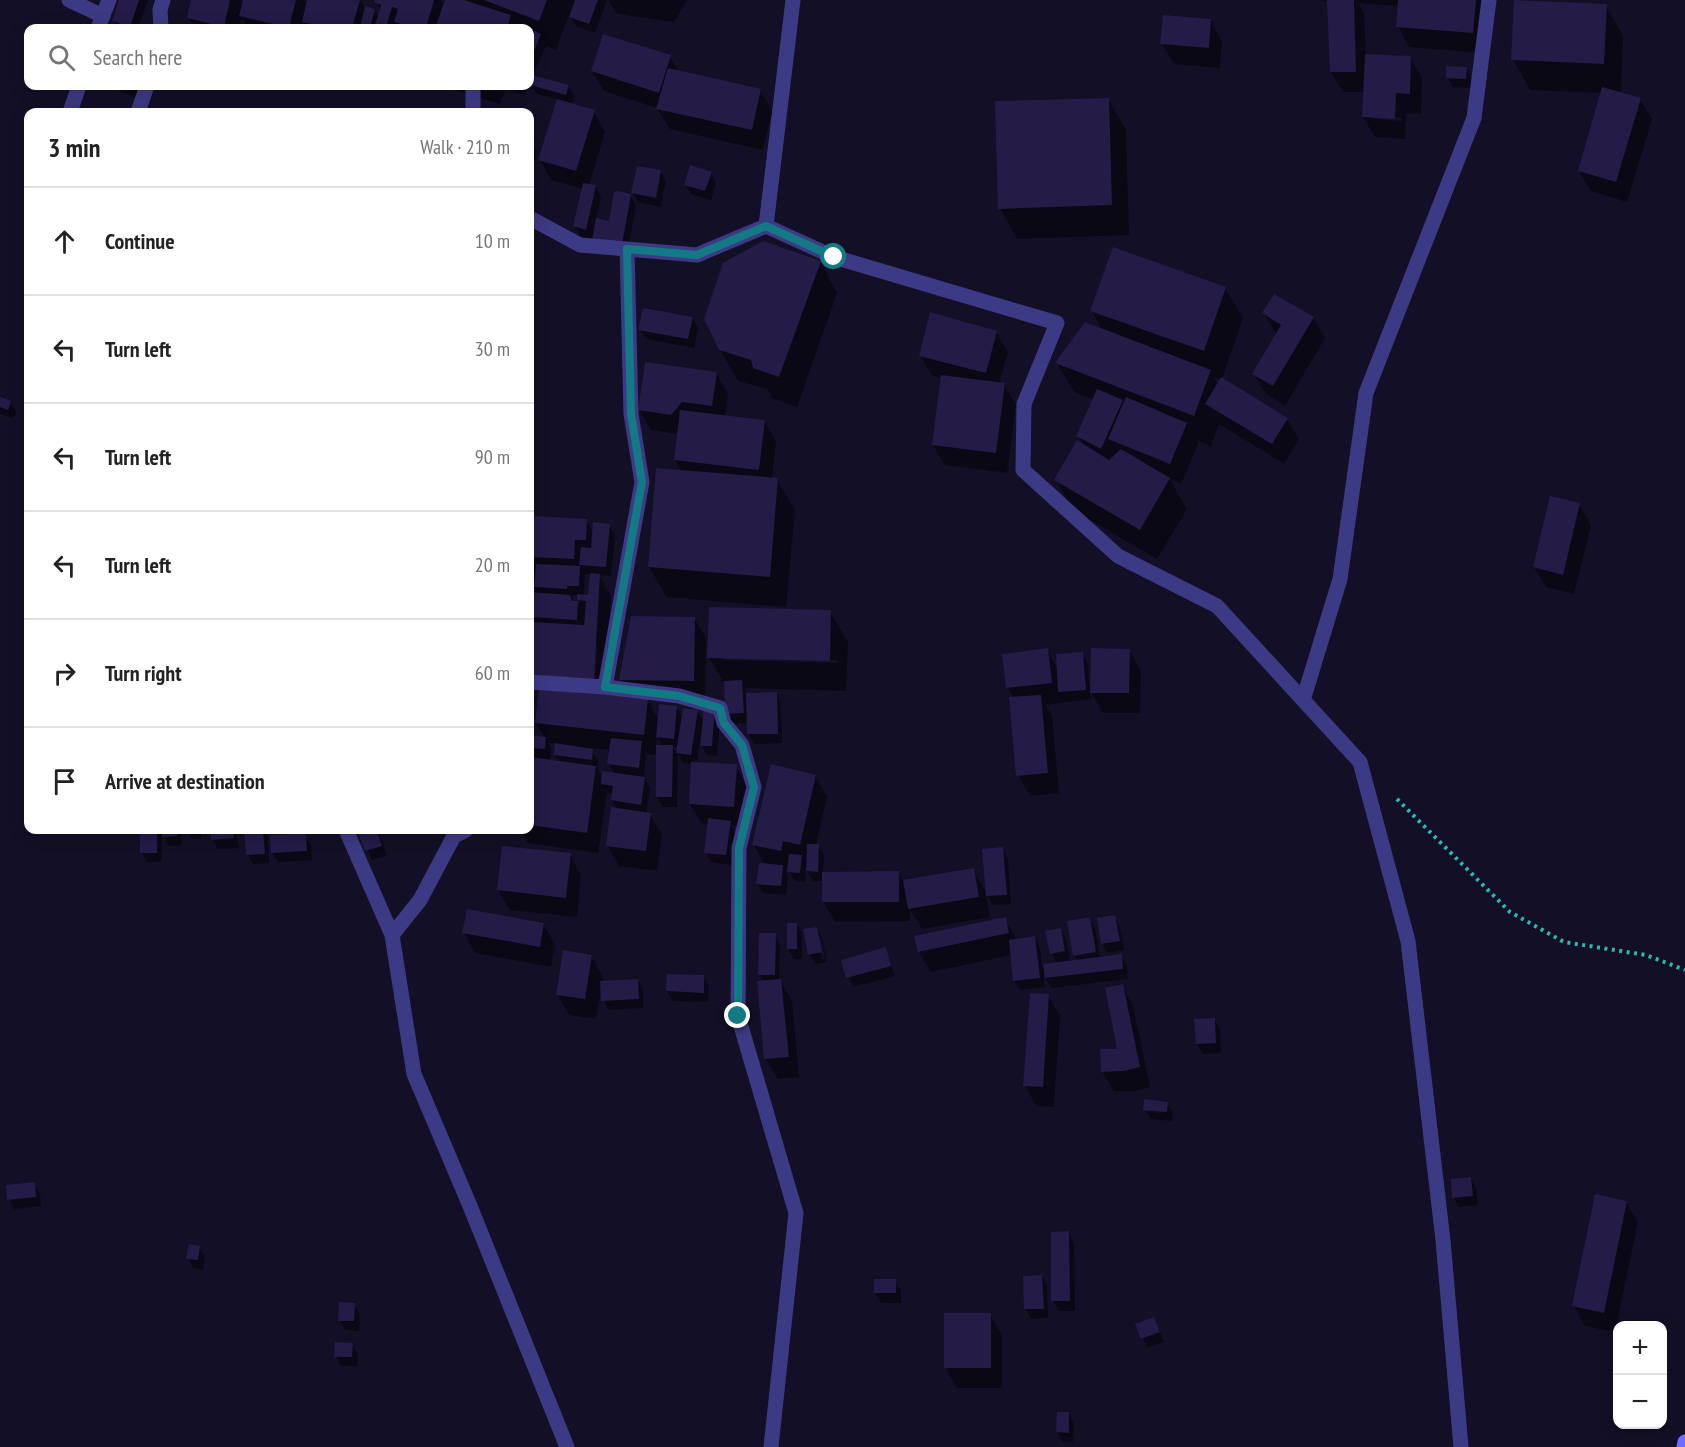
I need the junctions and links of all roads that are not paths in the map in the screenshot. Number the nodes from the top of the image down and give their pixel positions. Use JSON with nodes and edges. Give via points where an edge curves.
{"nodes":[{"id":1,"x":69,"y":0,"type":"edge"},
{"id":2,"x":109,"y":0,"type":"edge"},
{"id":3,"x":163,"y":0,"type":"edge"},
{"id":4,"x":793,"y":0,"type":"edge"},
{"id":5,"x":1489,"y":0,"type":"edge"},
{"id":6,"x":100,"y":22,"type":"edge"},
{"id":7,"x":161,"y":24,"type":"edge"},
{"id":8,"x":78,"y":90,"type":"edge"},
{"id":9,"x":146,"y":90,"type":"edge"},
{"id":10,"x":473,"y":90,"type":"edge"},
{"id":11,"x":71,"y":108,"type":"edge"},
{"id":12,"x":139,"y":108,"type":"edge"},
{"id":13,"x":473,"y":108,"type":"edge"},
{"id":14,"x":534,"y":220,"type":"edge"},
{"id":15,"x":766,"y":226,"type":"junction"},
{"id":16,"x":627,"y":249,"type":"junction"},
{"id":17,"x":534,"y":682,"type":"edge"},
{"id":18,"x":605,"y":687,"type":"junction"},
{"id":19,"x":1304,"y":697,"type":"junction"},
{"id":20,"x":348,"y":834,"type":"edge"},
{"id":21,"x":458,"y":834,"type":"edge"},
{"id":22,"x":392,"y":935,"type":"junction"},
{"id":23,"x":1685,"y":1442,"type":"edge"},
{"id":24,"x":567,"y":1447,"type":"edge"},
{"id":25,"x":771,"y":1447,"type":"edge"},
{"id":26,"x":1461,"y":1447,"type":"edge"},
{"id":27,"x":1684,"y":1447,"type":"edge"}],
"edges":[{"from":1,"to":6,"type":"street"},
{"from":2,"to":6,"type":"street"},
{"from":3,"to":7,"type":"street"},
{"from":4,"to":15,"type":"street"},
{"from":5,"to":19,"type":"street","via":[[1474,118],[1366,393],[1340,579]]},
{"from":8,"to":11,"type":"street"},
{"from":9,"to":12,"type":"street"},
{"from":10,"to":13,"type":"street"},
{"from":14,"to":16,"type":"street","via":[[580,245]]},
{"from":15,"to":16,"type":"street","via":[[697,255]]},
{"from":15,"to":19,"type":"street","via":[[834,257],[1057,322],[1024,404],[1023,470],[1118,556],[1217,606]]},
{"from":16,"to":18,"type":"street","via":[[631,414],[642,482]]},
{"from":17,"to":18,"type":"street"},
{"from":18,"to":25,"type":"street","via":[[679,696],[720,708],[724,723],[742,745],[754,787],[739,848],[738,1016],[795,1213]]},
{"from":19,"to":26,"type":"street","via":[[1360,762],[1408,941],[1443,1240]]},
{"from":20,"to":22,"type":"street"},
{"from":21,"to":22,"type":"street","via":[[420,900]]},
{"from":22,"to":24,"type":"street","via":[[414,1074]]},
{"from":23,"to":27,"type":"street"}]}
